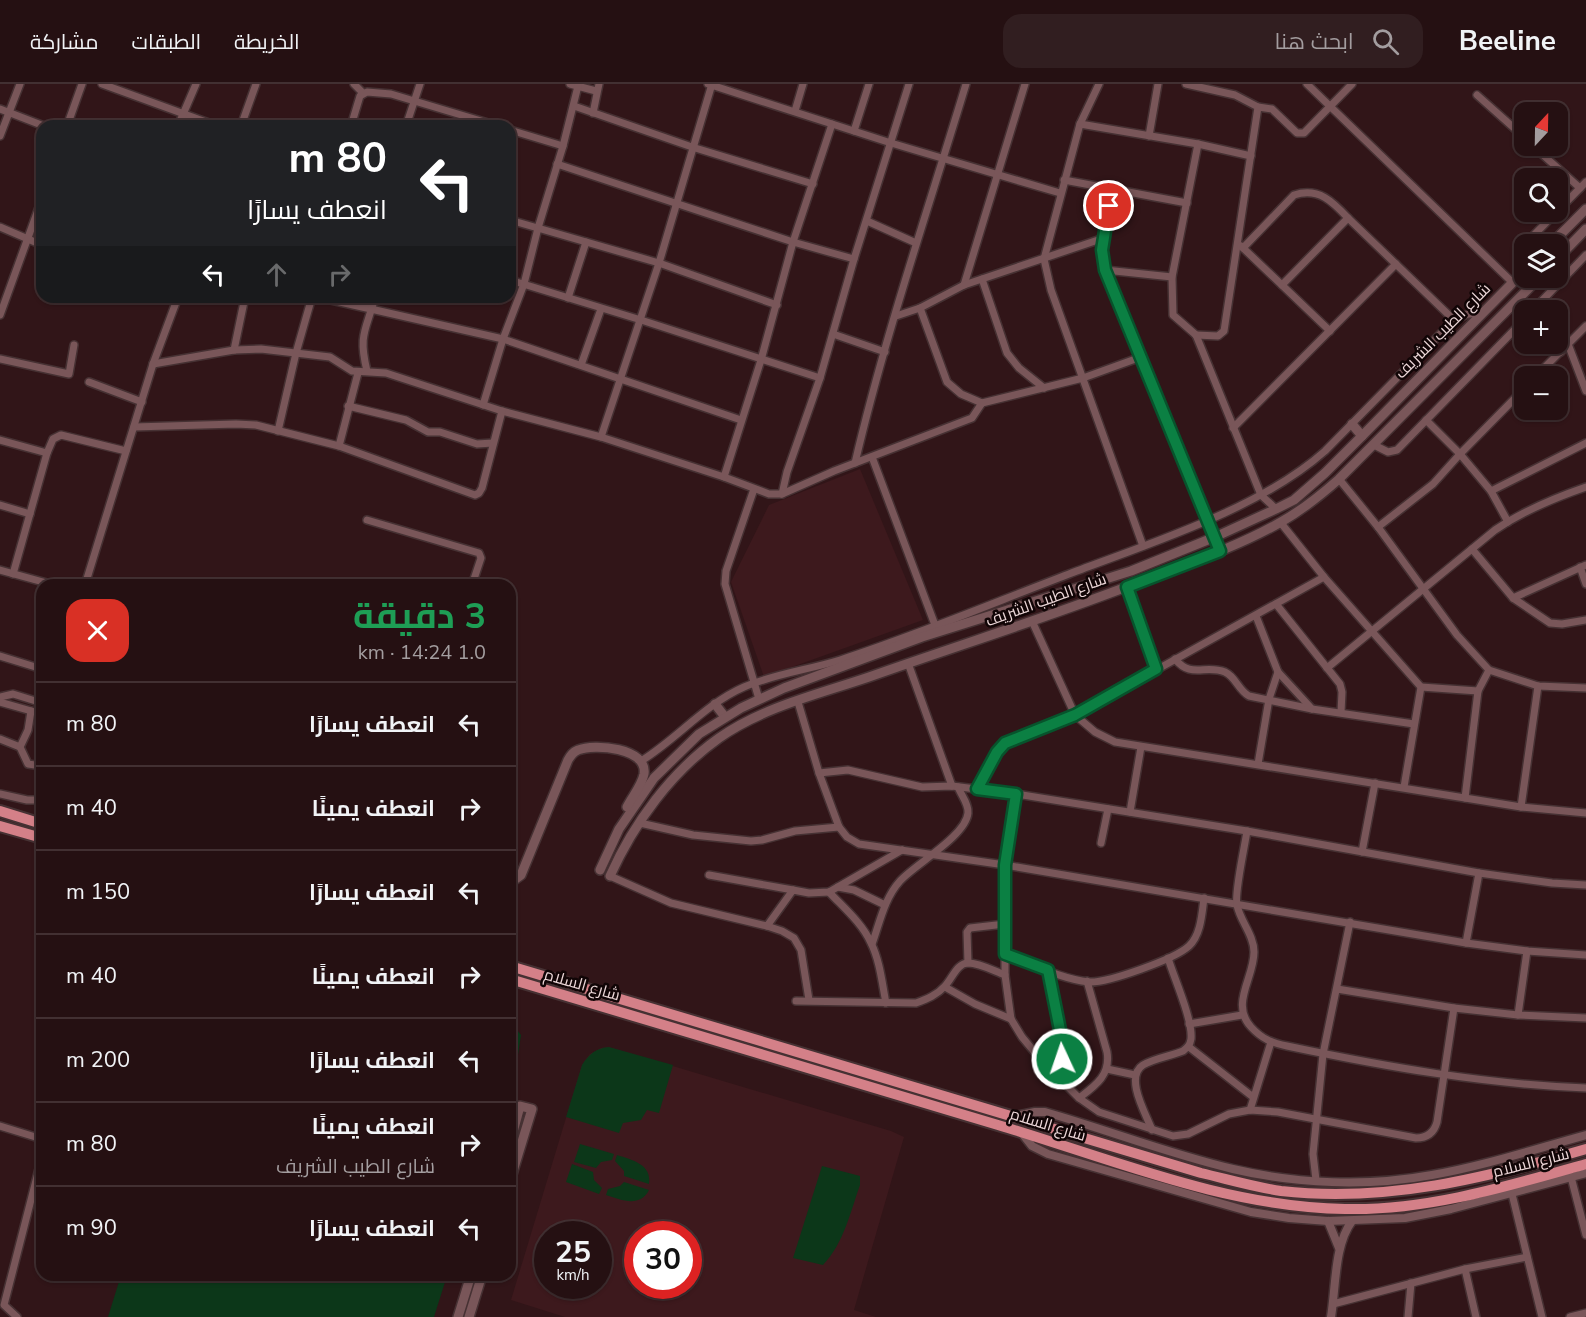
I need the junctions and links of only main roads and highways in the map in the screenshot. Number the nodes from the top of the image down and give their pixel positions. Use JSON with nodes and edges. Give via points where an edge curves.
{"nodes":[{"id":1,"x":1586,"y":209,"type":"edge"},
{"id":2,"x":1586,"y":229,"type":"edge"},
{"id":3,"x":1561,"y":234,"type":"edge"},
{"id":4,"x":1568,"y":248,"type":"edge"},
{"id":5,"x":1514,"y":280,"type":"edge"},
{"id":6,"x":1529,"y":288,"type":"edge"},
{"id":7,"x":1436,"y":359,"type":"junction"},
{"id":8,"x":1447,"y":371,"type":"junction"},
{"id":9,"x":1414,"y":381,"type":"junction"},
{"id":10,"x":1426,"y":392,"type":"junction"},
{"id":11,"x":1352,"y":424,"type":"road end"},
{"id":12,"x":1362,"y":436,"type":"junction"},
{"id":13,"x":922,"y":638,"type":"junction"},
{"id":14,"x":902,"y":645,"type":"junction"},
{"id":15,"x":932,"y":655,"type":"junction"},
{"id":16,"x":908,"y":663,"type":"junction"},
{"id":17,"x":715,"y":704,"type":"road end"},
{"id":18,"x":724,"y":717,"type":"junction"},
{"id":19,"x":0,"y":812,"type":"edge"},
{"id":20,"x":628,"y":815,"type":"junction"},
{"id":21,"x":36,"y":822,"type":"edge"},
{"id":22,"x":640,"y":823,"type":"junction"},
{"id":23,"x":0,"y":826,"type":"edge"},
{"id":24,"x":36,"y":836,"type":"edge"},
{"id":25,"x":600,"y":870,"type":"dead end"},
{"id":26,"x":610,"y":876,"type":"road end"},
{"id":27,"x":516,"y":879,"type":"edge"},
{"id":28,"x":516,"y":968,"type":"edge"},
{"id":29,"x":516,"y":981,"type":"edge"},
{"id":30,"x":516,"y":1121,"type":"edge"},
{"id":31,"x":1586,"y":1149,"type":"edge"},
{"id":32,"x":516,"y":1162,"type":"edge"},
{"id":33,"x":1586,"y":1164,"type":"edge"},
{"id":34,"x":469,"y":1281,"type":"edge"},
{"id":35,"x":480,"y":1281,"type":"edge"},
{"id":36,"x":458,"y":1317,"type":"edge"},
{"id":37,"x":469,"y":1317,"type":"edge"}],
"edges":[{"from":1,"to":3,"type":"main road"},
{"from":2,"to":4,"type":"main road"},
{"from":5,"to":7,"type":"main road","name":"شارع الطيب الشريف"},
{"from":6,"to":8,"type":"main road","name":"شارع الطيب الشريف"},
{"from":7,"to":8,"type":"main road","via":[[1438,369]]},
{"from":7,"to":9,"type":"main road","name":"شارع الطيب الشريف"},
{"from":8,"to":10,"type":"main road","name":"شارع الطيب الشريف"},
{"from":9,"to":10,"type":"main road","via":[[1425,380]]},
{"from":9,"to":12,"type":"main road","name":"شارع الطيب الشريف"},
{"from":10,"to":15,"type":"main road","name":"شارع الطيب الشريف","via":[[1339,479],[1281,523],[1127,587]]},
{"from":11,"to":12,"type":"main road"},
{"from":12,"to":13,"type":"main road","name":"شارع الطيب الشريف","via":[[1308,489],[1276,509],[1131,571]]},
{"from":13,"to":14,"type":"main road","name":"شارع الطيب الشريف"},
{"from":13,"to":15,"type":"main road","via":[[924,651]]},
{"from":14,"to":16,"type":"main road","via":[[909,652]]},
{"from":14,"to":18,"type":"main road","name":"شارع الطيب الشريف","via":[[759,699]]},
{"from":15,"to":16,"type":"main road","name":"شارع الطيب الشريف"},
{"from":16,"to":22,"type":"main road","name":"شارع الطيب الشريف","via":[[756,717],[720,738],[670,783]]},
{"from":17,"to":18,"type":"main road"},
{"from":18,"to":20,"type":"main road","name":"شارع الطيب الشريف","via":[[668,763]]},
{"from":19,"to":21,"type":"highway"},
{"from":20,"to":22,"type":"main road"},
{"from":20,"to":25,"type":"main road","name":"شارع الطيب الشريف"},
{"from":20,"to":27,"type":"main road","via":[[627,806],[644,776],[641,761],[632,753],[615,749],[582,749],[573,754],[521,875]]},
{"from":22,"to":26,"type":"main road","name":"شارع الطيب الشريف"},
{"from":23,"to":24,"type":"highway"},
{"from":28,"to":31,"type":"highway","name":"شارع السلام","via":[[1251,1185],[1360,1195],[1422,1189]]},
{"from":29,"to":33,"type":"highway","name":"شارع السلام","via":[[1216,1192],[1271,1203],[1388,1208],[1434,1202]]},
{"from":30,"to":32,"type":"main road","via":[[520,1106],[532,1109]]},
{"from":34,"to":36,"type":"main road"},
{"from":35,"to":37,"type":"main road"}]}
